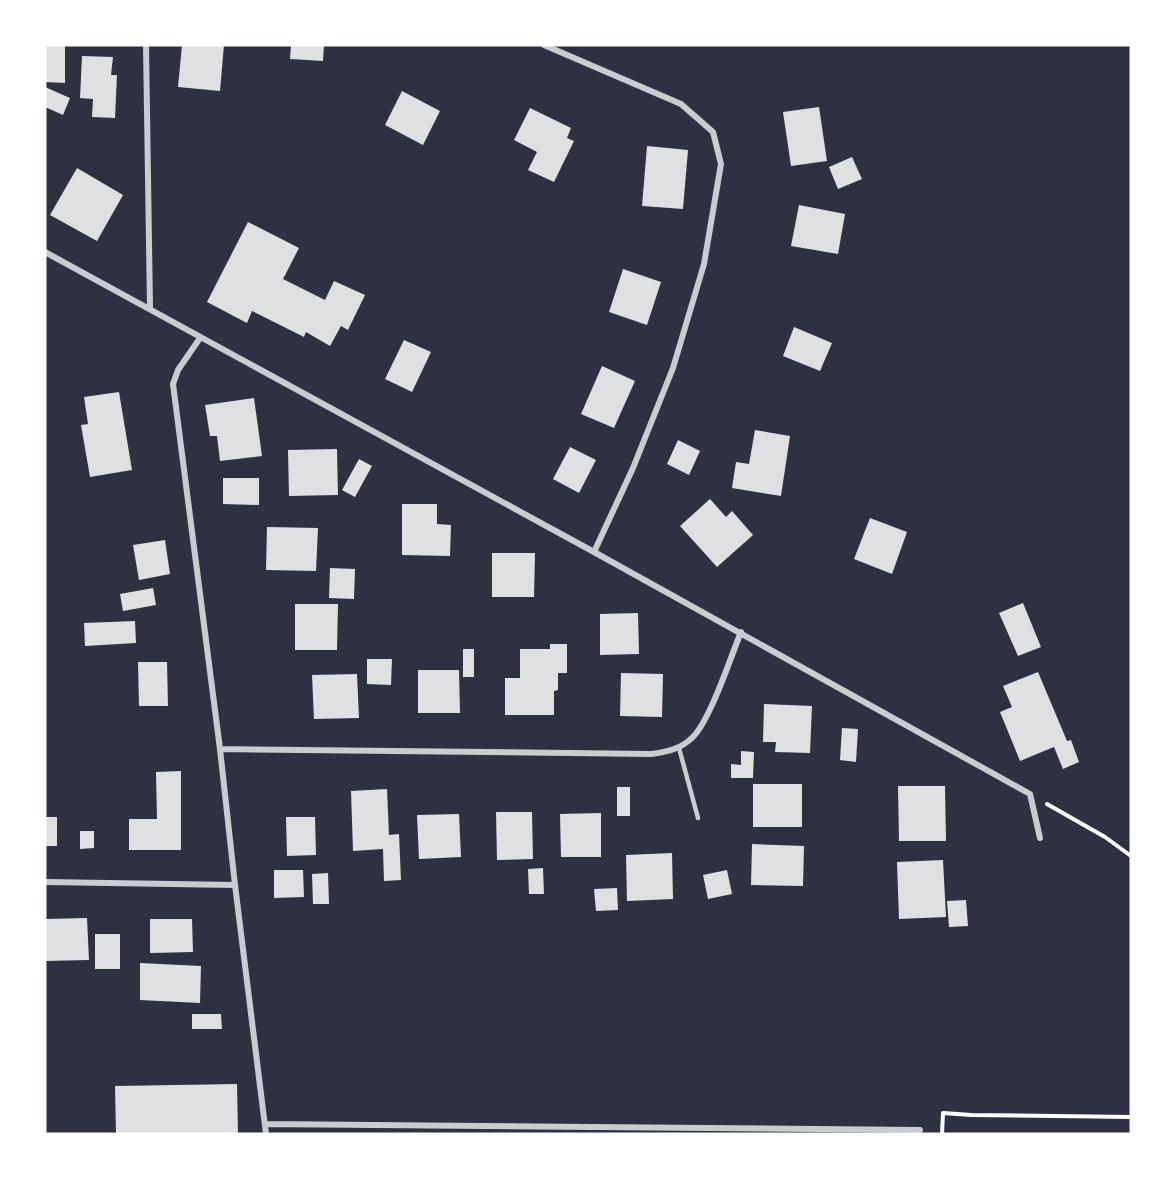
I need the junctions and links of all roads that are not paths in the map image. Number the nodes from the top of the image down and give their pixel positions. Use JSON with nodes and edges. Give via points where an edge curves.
{"nodes":[{"id":1,"x":146,"y":45,"type":"edge"},
{"id":2,"x":544,"y":45,"type":"edge"},
{"id":3,"x":45,"y":252,"type":"edge"},
{"id":4,"x":150,"y":308,"type":"junction"},
{"id":5,"x":200,"y":338,"type":"junction"},
{"id":6,"x":594,"y":552,"type":"junction"},
{"id":7,"x":741,"y":632,"type":"junction"},
{"id":8,"x":679,"y":748,"type":"junction"},
{"id":9,"x":220,"y":749,"type":"junction"},
{"id":10,"x":698,"y":818,"type":"dead end"},
{"id":11,"x":1040,"y":838,"type":"dead end"},
{"id":12,"x":45,"y":882,"type":"edge"},
{"id":13,"x":235,"y":885,"type":"junction"},
{"id":14,"x":265,"y":1124,"type":"junction"},
{"id":15,"x":920,"y":1130,"type":"dead end"},
{"id":16,"x":266,"y":1134,"type":"edge"}],
"edges":[{"from":1,"to":4,"type":"street"},
{"from":2,"to":6,"type":"street","via":[[681,104],[713,132],[721,164],[704,264],[673,368]]},
{"from":3,"to":4,"type":"street"},
{"from":4,"to":5,"type":"street"},
{"from":5,"to":6,"type":"street"},
{"from":5,"to":9,"type":"street","via":[[173,384]]},
{"from":6,"to":7,"type":"street"},
{"from":7,"to":8,"type":"street","via":[[704,722]]},
{"from":7,"to":11,"type":"street","via":[[1030,794]]},
{"from":8,"to":9,"type":"street","via":[[651,754]]},
{"from":8,"to":10,"type":"lane"},
{"from":9,"to":13,"type":"street"},
{"from":12,"to":13,"type":"street"},
{"from":13,"to":14,"type":"street"},
{"from":14,"to":15,"type":"street"},
{"from":14,"to":16,"type":"street"}]}
